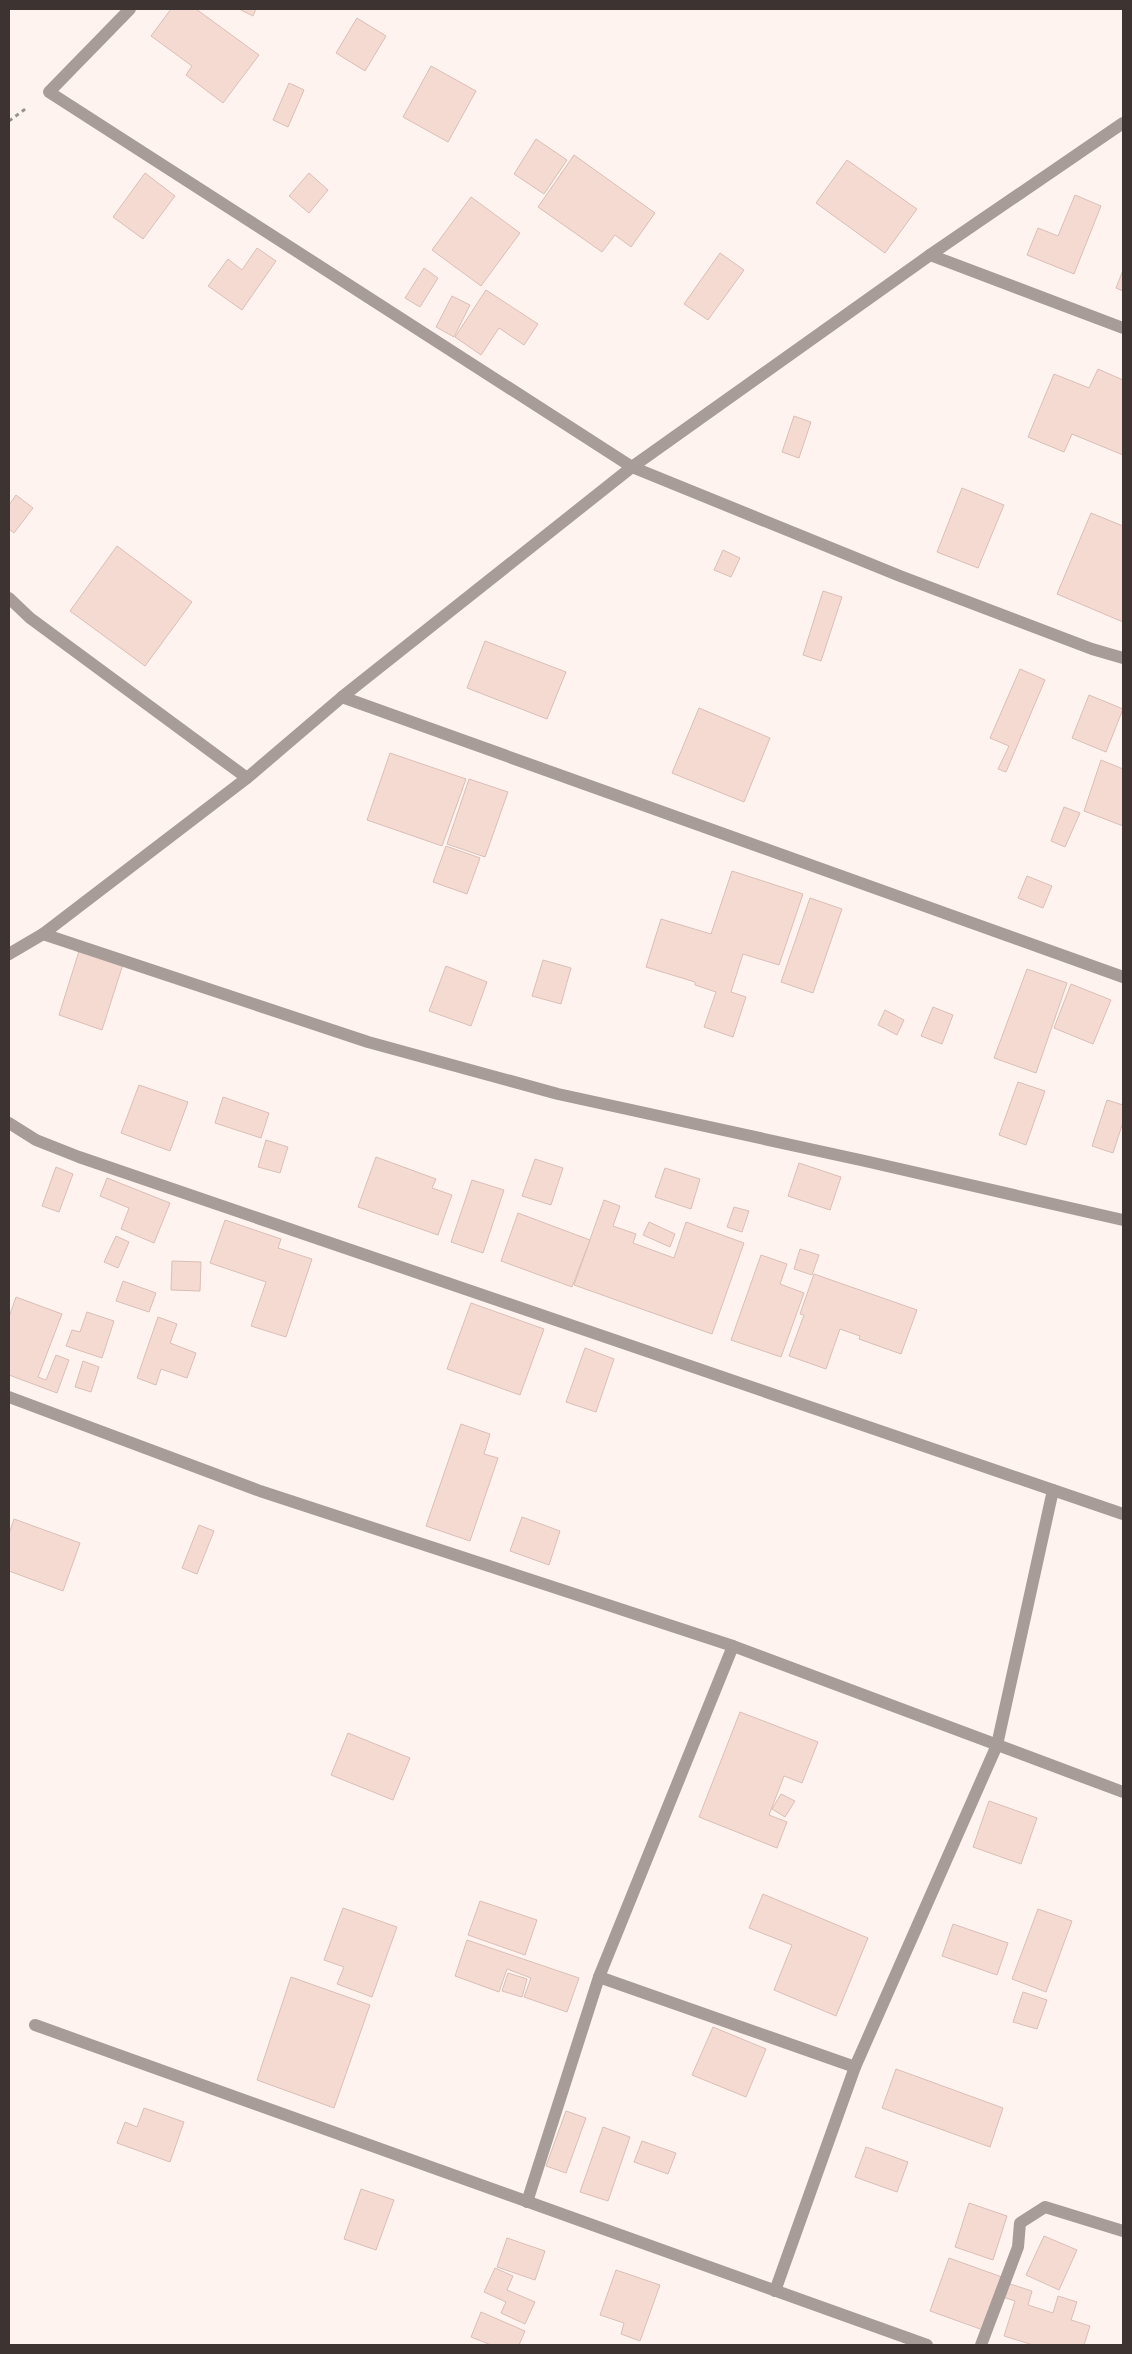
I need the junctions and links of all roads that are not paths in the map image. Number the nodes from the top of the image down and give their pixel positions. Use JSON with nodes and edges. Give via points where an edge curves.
{"nodes":[{"id":1,"x":130,"y":9,"type":"edge"},
{"id":2,"x":1123,"y":123,"type":"edge"},
{"id":3,"x":930,"y":255,"type":"junction"},
{"id":4,"x":1123,"y":328,"type":"edge"},
{"id":5,"x":632,"y":467,"type":"junction"},
{"id":6,"x":9,"y":598,"type":"edge"},
{"id":7,"x":1123,"y":658,"type":"edge"},
{"id":8,"x":342,"y":697,"type":"junction"},
{"id":9,"x":247,"y":778,"type":"junction"},
{"id":10,"x":43,"y":934,"type":"junction"},
{"id":11,"x":9,"y":954,"type":"edge"},
{"id":12,"x":1123,"y":977,"type":"edge"},
{"id":13,"x":9,"y":1123,"type":"edge"},
{"id":14,"x":1123,"y":1220,"type":"edge"},
{"id":15,"x":9,"y":1397,"type":"edge"},
{"id":16,"x":1053,"y":1490,"type":"junction"},
{"id":17,"x":1123,"y":1514,"type":"edge"},
{"id":18,"x":733,"y":1646,"type":"junction"},
{"id":19,"x":997,"y":1745,"type":"junction"},
{"id":20,"x":1123,"y":1792,"type":"edge"},
{"id":21,"x":599,"y":1978,"type":"junction"},
{"id":22,"x":35,"y":2025,"type":"dead end"},
{"id":23,"x":855,"y":2067,"type":"junction"},
{"id":24,"x":527,"y":2202,"type":"junction"},
{"id":25,"x":1123,"y":2231,"type":"edge"},
{"id":26,"x":775,"y":2290,"type":"junction"},
{"id":27,"x":927,"y":2345,"type":"edge"},
{"id":28,"x":982,"y":2345,"type":"edge"}],
"edges":[{"from":1,"to":5,"type":"street","via":[[49,92]]},
{"from":2,"to":3,"type":"street"},
{"from":3,"to":4,"type":"street"},
{"from":3,"to":5,"type":"street"},
{"from":5,"to":7,"type":"street","via":[[900,576]]},
{"from":5,"to":8,"type":"street"},
{"from":6,"to":9,"type":"street","via":[[30,618]]},
{"from":8,"to":9,"type":"street"},
{"from":8,"to":12,"type":"street"},
{"from":9,"to":10,"type":"street"},
{"from":10,"to":11,"type":"street"},
{"from":10,"to":14,"type":"street","via":[[368,1042],[558,1094]]},
{"from":13,"to":16,"type":"street","via":[[36,1140],[78,1157]]},
{"from":15,"to":18,"type":"street","via":[[260,1491]]},
{"from":16,"to":17,"type":"street"},
{"from":16,"to":19,"type":"street"},
{"from":18,"to":19,"type":"street"},
{"from":18,"to":21,"type":"street"},
{"from":19,"to":20,"type":"street"},
{"from":19,"to":23,"type":"street"},
{"from":21,"to":23,"type":"street"},
{"from":21,"to":24,"type":"street"},
{"from":22,"to":24,"type":"street"},
{"from":23,"to":26,"type":"street"},
{"from":24,"to":26,"type":"street"},
{"from":25,"to":28,"type":"street","via":[[1045,2207],[1020,2223],[1018,2247]]},
{"from":26,"to":27,"type":"street"}]}
